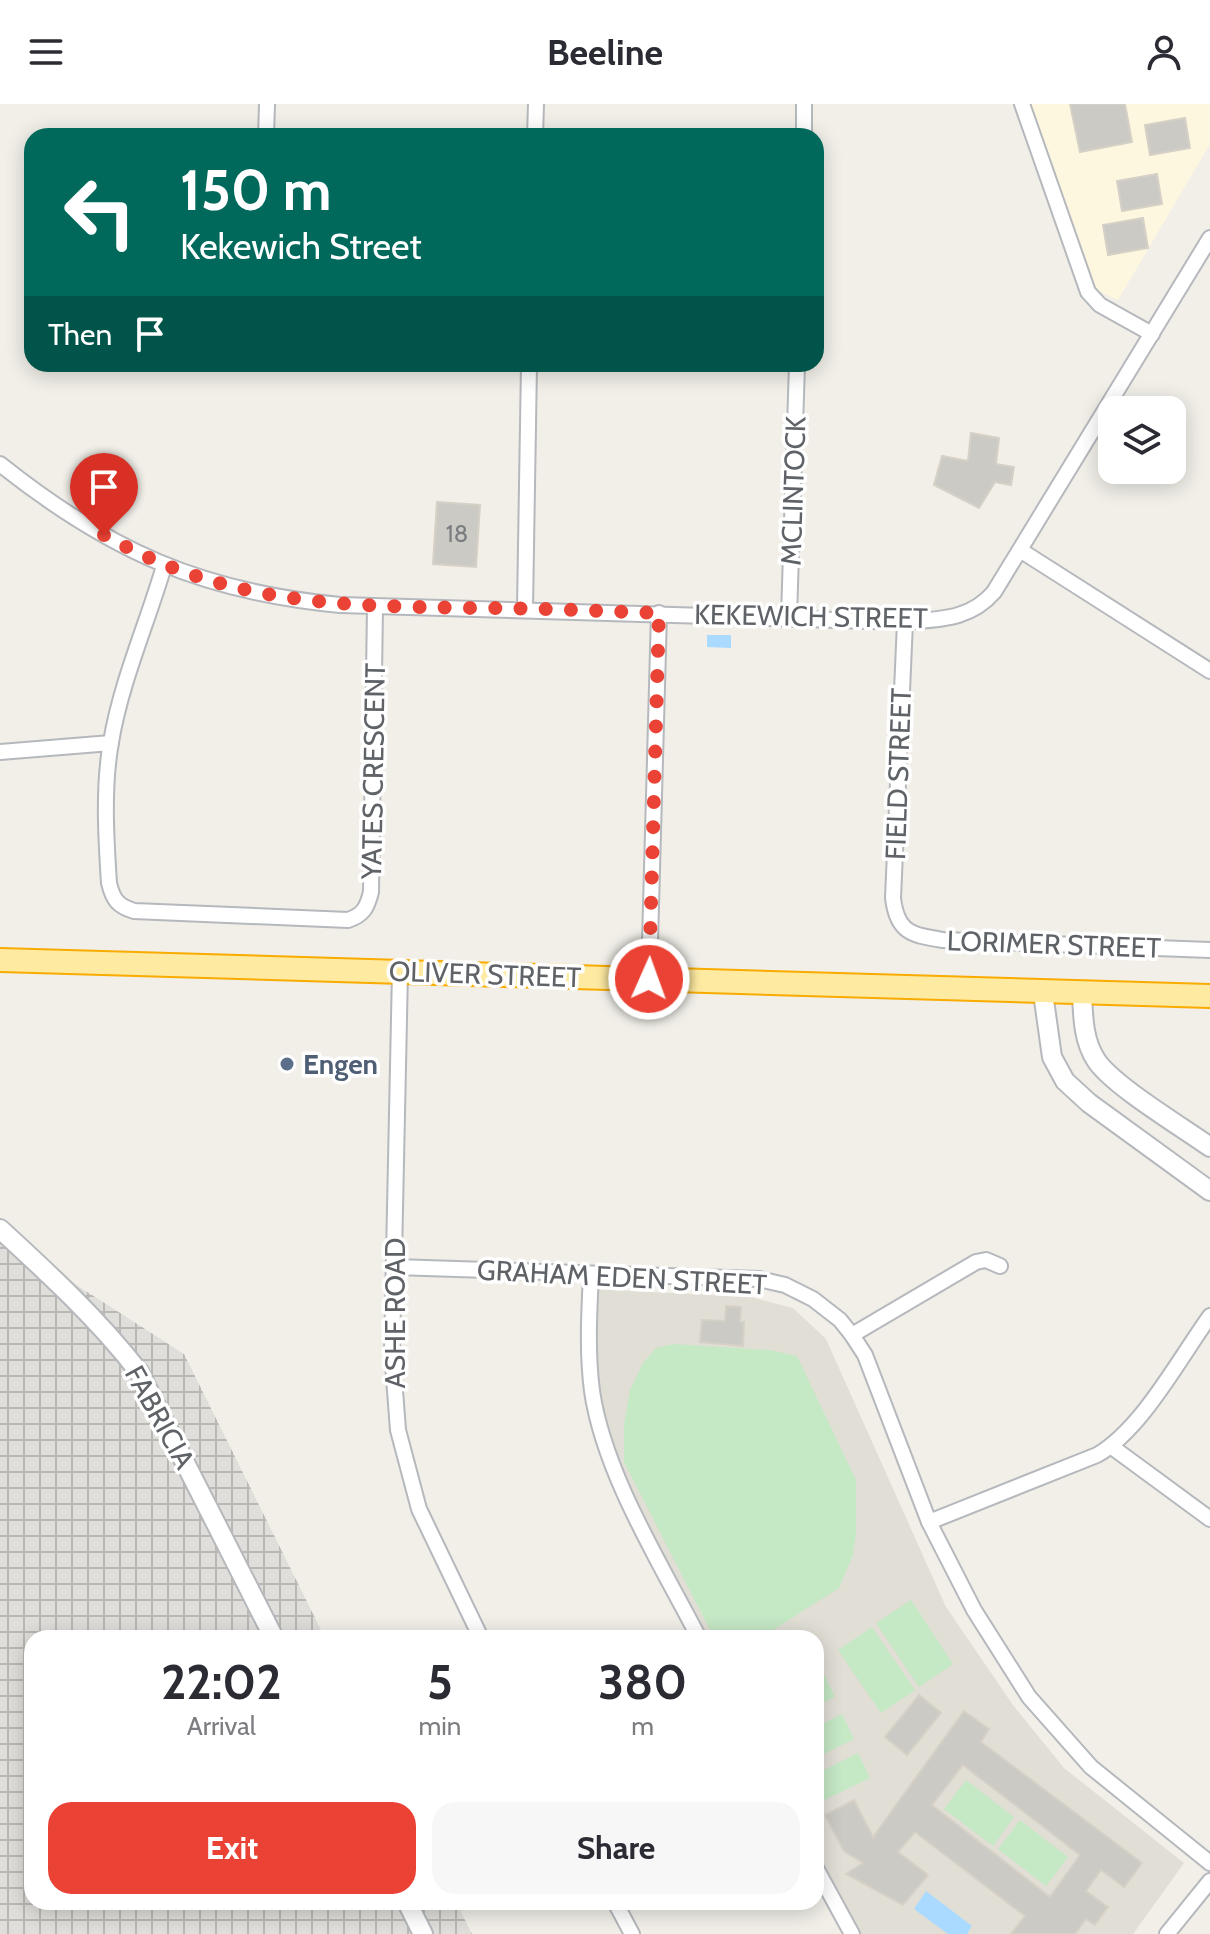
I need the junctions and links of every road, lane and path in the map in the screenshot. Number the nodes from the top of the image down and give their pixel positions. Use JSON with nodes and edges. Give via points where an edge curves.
{"nodes":[{"id":1,"x":267,"y":104,"type":"edge"},
{"id":2,"x":536,"y":104,"type":"edge"},
{"id":3,"x":804,"y":104,"type":"edge"},
{"id":4,"x":1022,"y":104,"type":"edge"},
{"id":5,"x":266,"y":128,"type":"edge"},
{"id":6,"x":535,"y":128,"type":"edge"},
{"id":7,"x":804,"y":128,"type":"edge"},
{"id":8,"x":1210,"y":238,"type":"edge"},
{"id":9,"x":1152,"y":334,"type":"junction"},
{"id":10,"x":529,"y":372,"type":"edge"},
{"id":11,"x":797,"y":372,"type":"edge"},
{"id":12,"x":0,"y":464,"type":"edge"},
{"id":13,"x":1020,"y":550,"type":"junction"},
{"id":14,"x":164,"y":566,"type":"junction"},
{"id":15,"x":375,"y":606,"type":"junction"},
{"id":16,"x":525,"y":608,"type":"junction"},
{"id":17,"x":659,"y":613,"type":"junction"},
{"id":18,"x":789,"y":617,"type":"junction"},
{"id":19,"x":905,"y":622,"type":"junction"},
{"id":20,"x":1210,"y":671,"type":"edge"},
{"id":21,"x":111,"y":743,"type":"junction"},
{"id":22,"x":0,"y":752,"type":"edge"},
{"id":23,"x":901,"y":925,"type":"joint"},
{"id":24,"x":1210,"y":950,"type":"edge"},
{"id":25,"x":0,"y":960,"type":"edge"},
{"id":26,"x":400,"y":971,"type":"junction"},
{"id":27,"x":649,"y":979,"type":"junction"},
{"id":28,"x":1043,"y":993,"type":"junction"},
{"id":29,"x":1082,"y":993,"type":"junction"},
{"id":30,"x":1210,"y":996,"type":"edge"},
{"id":31,"x":1210,"y":1147,"type":"edge"},
{"id":32,"x":1210,"y":1191,"type":"edge"},
{"id":33,"x":0,"y":1229,"type":"edge"},
{"id":34,"x":1000,"y":1266,"type":"dead end"},
{"id":35,"x":395,"y":1267,"type":"junction"},
{"id":36,"x":591,"y":1275,"type":"junction"},
{"id":37,"x":1210,"y":1316,"type":"edge"},
{"id":38,"x":852,"y":1335,"type":"junction"},
{"id":39,"x":1112,"y":1447,"type":"junction"},
{"id":40,"x":1210,"y":1519,"type":"edge"},
{"id":41,"x":929,"y":1522,"type":"junction"},
{"id":42,"x":270,"y":1630,"type":"edge"},
{"id":43,"x":477,"y":1630,"type":"edge"},
{"id":44,"x":695,"y":1630,"type":"edge"},
{"id":45,"x":1210,"y":1863,"type":"edge"},
{"id":46,"x":1210,"y":1881,"type":"edge"},
{"id":47,"x":824,"y":1883,"type":"edge"},
{"id":48,"x":411,"y":1910,"type":"edge"},
{"id":49,"x":619,"y":1910,"type":"edge"},
{"id":50,"x":423,"y":1934,"type":"edge"},
{"id":51,"x":632,"y":1934,"type":"edge"},
{"id":52,"x":852,"y":1934,"type":"edge"},
{"id":53,"x":1167,"y":1934,"type":"edge"}],
"edges":[{"from":1,"to":5,"type":"street"},
{"from":2,"to":6,"type":"street"},
{"from":3,"to":7,"type":"street"},
{"from":4,"to":9,"type":"street","via":[[1088,292],[1100,305]]},
{"from":8,"to":9,"type":"street","name":"KEKEWICH STREET"},
{"from":9,"to":13,"type":"street","name":"KEKEWICH STREET"},
{"from":10,"to":16,"type":"street"},
{"from":11,"to":18,"type":"street","name":"MCLINTOCK"},
{"from":12,"to":14,"type":"street","name":"KEKEWICH STREET","via":[[87,525]]},
{"from":13,"to":19,"type":"street","name":"KEKEWICH STREET","via":[[984,603],[954,617]]},
{"from":13,"to":20,"type":"street"},
{"from":14,"to":15,"type":"street","name":"KEKEWICH STREET","via":[[266,596]]},
{"from":14,"to":21,"type":"street","name":"YATES CRESCENT"},
{"from":15,"to":16,"type":"street","name":"KEKEWICH STREET"},
{"from":15,"to":21,"type":"street","name":"YATES CRESCENT","via":[[371,892],[360,916],[348,920],[226,915],[120,906],[112,896],[107,856]]},
{"from":16,"to":17,"type":"street","name":"KEKEWICH STREET"},
{"from":17,"to":18,"type":"street","name":"KEKEWICH STREET"},
{"from":17,"to":27,"type":"street"},
{"from":18,"to":19,"type":"street","name":"KEKEWICH STREET"},
{"from":19,"to":23,"type":"street","name":"FIELD STREET","via":[[893,898]]},
{"from":21,"to":22,"type":"street"},
{"from":23,"to":24,"type":"street","name":"LORIMER STREET","via":[[910,933],[943,940]]},
{"from":25,"to":26,"type":"highway","name":"OLIVER STREET"},
{"from":26,"to":27,"type":"highway","name":"OLIVER STREET"},
{"from":26,"to":35,"type":"street","name":"ASHE ROAD"},
{"from":27,"to":28,"type":"highway","name":"OLIVER STREET"},
{"from":28,"to":29,"type":"highway","name":"OLIVER STREET"},
{"from":28,"to":32,"type":"street","via":[[1052,1057],[1065,1081]]},
{"from":29,"to":30,"type":"highway","name":"OLIVER STREET"},
{"from":29,"to":31,"type":"street","via":[[1087,1040],[1096,1060],[1110,1076]]},
{"from":33,"to":42,"type":"street","name":"FABRICIA","via":[[83,1308],[139,1372]]},
{"from":34,"to":38,"type":"street","via":[[976,1262]]},
{"from":35,"to":36,"type":"street","name":"GRAHAM EDEN STREET"},
{"from":35,"to":43,"type":"street","name":"ASHE ROAD","via":[[393,1387],[405,1457],[419,1509]]},
{"from":36,"to":38,"type":"street","name":"GRAHAM EDEN STREET","via":[[759,1279],[813,1299]]},
{"from":36,"to":44,"type":"street","via":[[587,1338],[592,1393],[606,1445]]},
{"from":37,"to":39,"type":"street"},
{"from":38,"to":41,"type":"street","name":"GRAHAM EDEN STREET","via":[[865,1355]]},
{"from":39,"to":40,"type":"street"},
{"from":39,"to":41,"type":"street"},
{"from":41,"to":45,"type":"street","name":"GRAHAM EDEN STREET","via":[[974,1610],[1029,1697],[1091,1767]]},
{"from":46,"to":53,"type":"street"},
{"from":47,"to":52,"type":"street"},
{"from":48,"to":50,"type":"street"},
{"from":49,"to":51,"type":"street"}]}
